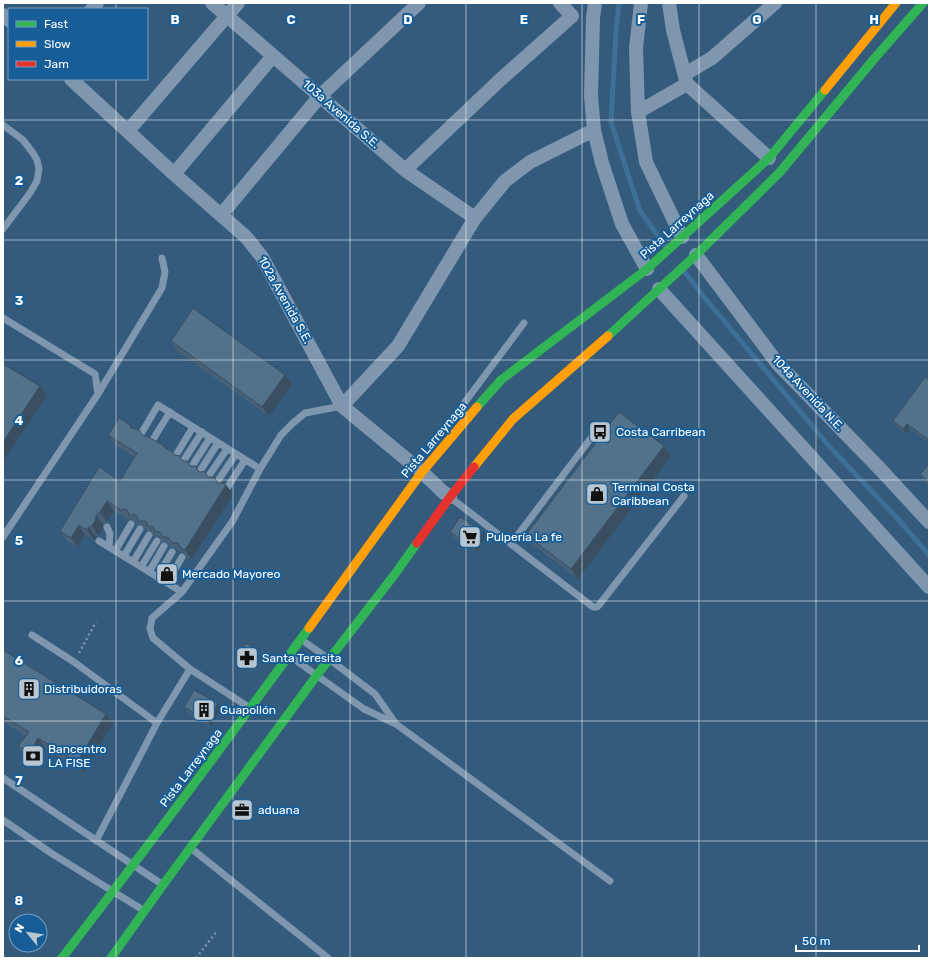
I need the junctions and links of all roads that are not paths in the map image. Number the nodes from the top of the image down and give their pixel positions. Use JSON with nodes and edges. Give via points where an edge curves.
{"nodes":[{"id":1,"x":8,"y":3,"type":"edge"},
{"id":2,"x":212,"y":3,"type":"edge"},
{"id":3,"x":238,"y":3,"type":"edge"},
{"id":4,"x":419,"y":3,"type":"edge"},
{"id":5,"x":560,"y":3,"type":"edge"},
{"id":6,"x":595,"y":3,"type":"edge"},
{"id":7,"x":641,"y":3,"type":"edge"},
{"id":8,"x":669,"y":3,"type":"edge"},
{"id":9,"x":775,"y":3,"type":"edge"},
{"id":10,"x":896,"y":3,"type":"edge"},
{"id":11,"x":923,"y":3,"type":"edge"},
{"id":12,"x":3,"y":10,"type":"edge"},
{"id":13,"x":227,"y":16,"type":"junction"},
{"id":14,"x":273,"y":56,"type":"junction"},
{"id":15,"x":686,"y":79,"type":"junction"},
{"id":16,"x":72,"y":80,"type":"edge"},
{"id":17,"x":320,"y":96,"type":"junction"},
{"id":18,"x":638,"y":112,"type":"junction"},
{"id":19,"x":3,"y":125,"type":"edge"},
{"id":20,"x":594,"y":130,"type":"junction"},
{"id":21,"x":128,"y":131,"type":"junction"},
{"id":22,"x":769,"y":158,"type":"junction"},
{"id":23,"x":405,"y":170,"type":"junction"},
{"id":24,"x":174,"y":174,"type":"junction"},
{"id":25,"x":221,"y":215,"type":"junction"},
{"id":26,"x":476,"y":218,"type":"junction"},
{"id":27,"x":3,"y":229,"type":"edge"},
{"id":28,"x":681,"y":239,"type":"junction"},
{"id":29,"x":695,"y":257,"type":"junction"},
{"id":30,"x":162,"y":258,"type":"dead end"},
{"id":31,"x":649,"y":267,"type":"junction"},
{"id":32,"x":662,"y":286,"type":"junction"},
{"id":33,"x":3,"y":318,"type":"edge"},
{"id":34,"x":524,"y":323,"type":"dead end"},
{"id":35,"x":98,"y":394,"type":"junction"},
{"id":36,"x":342,"y":406,"type":"junction"},
{"id":37,"x":170,"y":412,"type":"junction"},
{"id":38,"x":466,"y":420,"type":"junction"},
{"id":39,"x":193,"y":427,"type":"junction"},
{"id":40,"x":202,"y":432,"type":"junction"},
{"id":41,"x":141,"y":434,"type":"edge"},
{"id":42,"x":210,"y":438,"type":"junction"},
{"id":43,"x":591,"y":438,"type":"dead end"},
{"id":44,"x":152,"y":441,"type":"edge"},
{"id":45,"x":218,"y":443,"type":"junction"},
{"id":46,"x":227,"y":448,"type":"junction"},
{"id":47,"x":236,"y":454,"type":"junction"},
{"id":48,"x":176,"y":455,"type":"edge"},
{"id":49,"x":184,"y":460,"type":"edge"},
{"id":50,"x":245,"y":460,"type":"junction"},
{"id":51,"x":192,"y":466,"type":"edge"},
{"id":52,"x":260,"y":469,"type":"junction"},
{"id":53,"x":200,"y":471,"type":"edge"},
{"id":54,"x":422,"y":472,"type":"junction"},
{"id":55,"x":208,"y":477,"type":"edge"},
{"id":56,"x":217,"y":482,"type":"edge"},
{"id":57,"x":227,"y":488,"type":"dead end"},
{"id":58,"x":684,"y":496,"type":"dead end"},
{"id":59,"x":450,"y":497,"type":"junction"},
{"id":60,"x":929,"y":522,"type":"edge"},
{"id":61,"x":131,"y":524,"type":"edge"},
{"id":62,"x":107,"y":527,"type":"dead end"},
{"id":63,"x":140,"y":529,"type":"edge"},
{"id":64,"x":149,"y":535,"type":"edge"},
{"id":65,"x":3,"y":537,"type":"edge"},
{"id":66,"x":99,"y":540,"type":"dead end"},
{"id":67,"x":157,"y":541,"type":"edge"},
{"id":68,"x":511,"y":544,"type":"junction"},
{"id":69,"x":164,"y":546,"type":"edge"},
{"id":70,"x":112,"y":549,"type":"junction"},
{"id":71,"x":172,"y":552,"type":"edge"},
{"id":72,"x":124,"y":556,"type":"junction"},
{"id":73,"x":182,"y":557,"type":"edge"},
{"id":74,"x":133,"y":562,"type":"junction"},
{"id":75,"x":141,"y":567,"type":"junction"},
{"id":76,"x":149,"y":572,"type":"junction"},
{"id":77,"x":157,"y":576,"type":"junction"},
{"id":78,"x":167,"y":583,"type":"junction"},
{"id":79,"x":929,"y":588,"type":"edge"},
{"id":80,"x":182,"y":592,"type":"junction"},
{"id":81,"x":32,"y":635,"type":"dead end"},
{"id":82,"x":301,"y":639,"type":"junction"},
{"id":83,"x":289,"y":655,"type":"junction"},
{"id":84,"x":329,"y":659,"type":"junction"},
{"id":85,"x":190,"y":669,"type":"junction"},
{"id":86,"x":317,"y":676,"type":"junction"},
{"id":87,"x":250,"y":709,"type":"junction"},
{"id":88,"x":157,"y":723,"type":"junction"},
{"id":89,"x":396,"y":724,"type":"junction"},
{"id":90,"x":3,"y":778,"type":"edge"},
{"id":91,"x":3,"y":820,"type":"edge"},
{"id":92,"x":96,"y":840,"type":"junction"},
{"id":93,"x":190,"y":848,"type":"junction"},
{"id":94,"x":133,"y":865,"type":"junction"},
{"id":95,"x":610,"y":881,"type":"dead end"},
{"id":96,"x":163,"y":885,"type":"junction"},
{"id":97,"x":113,"y":892,"type":"junction"},
{"id":98,"x":145,"y":911,"type":"junction"},
{"id":99,"x":62,"y":958,"type":"edge"},
{"id":100,"x":111,"y":958,"type":"edge"},
{"id":101,"x":328,"y":958,"type":"edge"}],
"edges":[{"from":1,"to":12,"type":"street"},
{"from":2,"to":13,"type":"street","name":"103a Avenida S.E."},
{"from":3,"to":13,"type":"street"},
{"from":4,"to":17,"type":"street"},
{"from":5,"to":23,"type":"street","via":[[572,16]]},
{"from":6,"to":20,"type":"street","via":[[591,96]]},
{"from":7,"to":18,"type":"street","via":[[636,48]]},
{"from":8,"to":15,"type":"street"},
{"from":9,"to":15,"type":"street"},
{"from":10,"to":22,"type":"main road","name":"Pista Larreynaga"},
{"from":11,"to":29,"type":"main road","via":[[780,172]]},
{"from":13,"to":14,"type":"street","name":"103a Avenida S.E."},
{"from":13,"to":21,"type":"street"},
{"from":14,"to":17,"type":"street","name":"103a Avenida S.E."},
{"from":14,"to":24,"type":"street"},
{"from":15,"to":18,"type":"street"},
{"from":15,"to":22,"type":"street"},
{"from":16,"to":21,"type":"street","name":"102a Avenida S.E."},
{"from":17,"to":23,"type":"street","name":"103a Avenida S.E."},
{"from":17,"to":25,"type":"street"},
{"from":18,"to":28,"type":"street","via":[[646,162]]},
{"from":19,"to":27,"type":"lane","via":[[23,140],[37,160],[39,169],[37,181],[30,193]]},
{"from":20,"to":26,"type":"street","via":[[530,162],[505,181]]},
{"from":20,"to":31,"type":"street","via":[[622,224]]},
{"from":21,"to":24,"type":"street","name":"102a Avenida S.E."},
{"from":22,"to":28,"type":"main road","name":"Pista Larreynaga"},
{"from":23,"to":26,"type":"street","name":"103a Avenida S.E."},
{"from":24,"to":25,"type":"street","name":"102a Avenida S.E."},
{"from":25,"to":36,"type":"street","name":"102a Avenida S.E.","via":[[246,237],[262,257]]},
{"from":26,"to":36,"type":"street","via":[[398,346]]},
{"from":28,"to":31,"type":"main road","name":"Pista Larreynaga"},
{"from":29,"to":32,"type":"main road"},
{"from":29,"to":60,"type":"street","name":"104a Avenida N.E.","via":[[778,364]]},
{"from":30,"to":35,"type":"lane","via":[[165,272],[162,288]]},
{"from":31,"to":38,"type":"main road","name":"Pista Larreynaga","via":[[501,380]]},
{"from":32,"to":59,"type":"main road","via":[[513,419]]},
{"from":32,"to":79,"type":"street"},
{"from":33,"to":35,"type":"lane","via":[[95,374]]},
{"from":34,"to":38,"type":"lane","via":[[462,407]]},
{"from":35,"to":65,"type":"lane"},
{"from":36,"to":52,"type":"lane","via":[[305,413],[281,435]]},
{"from":36,"to":54,"type":"street","name":"102a Avenida S.E."},
{"from":37,"to":39,"type":"lane"},
{"from":37,"to":41,"type":"lane","via":[[158,405]]},
{"from":37,"to":44,"type":"lane"},
{"from":38,"to":54,"type":"main road","name":"Pista Larreynaga"},
{"from":39,"to":40,"type":"lane"},
{"from":39,"to":48,"type":"lane"},
{"from":40,"to":42,"type":"lane"},
{"from":40,"to":49,"type":"lane"},
{"from":42,"to":45,"type":"lane"},
{"from":42,"to":51,"type":"lane"},
{"from":43,"to":68,"type":"lane"},
{"from":45,"to":46,"type":"lane"},
{"from":45,"to":53,"type":"lane"},
{"from":46,"to":47,"type":"lane"},
{"from":46,"to":55,"type":"lane"},
{"from":47,"to":50,"type":"lane"},
{"from":47,"to":56,"type":"lane"},
{"from":50,"to":52,"type":"lane"},
{"from":50,"to":57,"type":"lane"},
{"from":52,"to":80,"type":"lane","via":[[232,522]]},
{"from":54,"to":59,"type":"street","name":"102a Avenida S.E."},
{"from":54,"to":82,"type":"main road","name":"Pista Larreynaga"},
{"from":58,"to":68,"type":"lane","via":[[597,607],[588,604]]},
{"from":59,"to":68,"type":"lane"},
{"from":59,"to":84,"type":"main road","via":[[395,574]]},
{"from":61,"to":70,"type":"lane"},
{"from":62,"to":70,"type":"lane"},
{"from":63,"to":72,"type":"lane"},
{"from":64,"to":74,"type":"lane"},
{"from":66,"to":70,"type":"lane"},
{"from":67,"to":75,"type":"lane"},
{"from":69,"to":76,"type":"lane"},
{"from":70,"to":72,"type":"lane"},
{"from":71,"to":77,"type":"lane"},
{"from":72,"to":74,"type":"lane"},
{"from":73,"to":78,"type":"lane"},
{"from":74,"to":75,"type":"lane"},
{"from":75,"to":76,"type":"lane"},
{"from":76,"to":77,"type":"lane"},
{"from":77,"to":78,"type":"lane"},
{"from":78,"to":80,"type":"lane"},
{"from":80,"to":85,"type":"lane","via":[[152,618],[150,629],[153,638]]},
{"from":81,"to":88,"type":"lane","via":[[74,662]]},
{"from":82,"to":83,"type":"main road","name":"Pista Larreynaga"},
{"from":82,"to":84,"type":"lane"},
{"from":83,"to":86,"type":"lane"},
{"from":83,"to":87,"type":"main road","name":"Pista Larreynaga"},
{"from":84,"to":86,"type":"main road"},
{"from":84,"to":89,"type":"lane","via":[[375,694]]},
{"from":85,"to":87,"type":"lane"},
{"from":85,"to":88,"type":"lane"},
{"from":86,"to":89,"type":"lane","via":[[364,709]]},
{"from":86,"to":93,"type":"main road"},
{"from":87,"to":94,"type":"main road","name":"Pista Larreynaga"},
{"from":88,"to":92,"type":"lane"},
{"from":89,"to":95,"type":"lane"},
{"from":90,"to":92,"type":"lane"},
{"from":91,"to":97,"type":"lane"},
{"from":92,"to":94,"type":"lane"},
{"from":93,"to":96,"type":"main road"},
{"from":93,"to":101,"type":"lane"},
{"from":94,"to":96,"type":"lane"},
{"from":94,"to":97,"type":"main road","name":"Pista Larreynaga"},
{"from":96,"to":98,"type":"main road"},
{"from":97,"to":98,"type":"lane"},
{"from":97,"to":99,"type":"main road","name":"Pista Larreynaga"},
{"from":98,"to":100,"type":"main road"}]}
